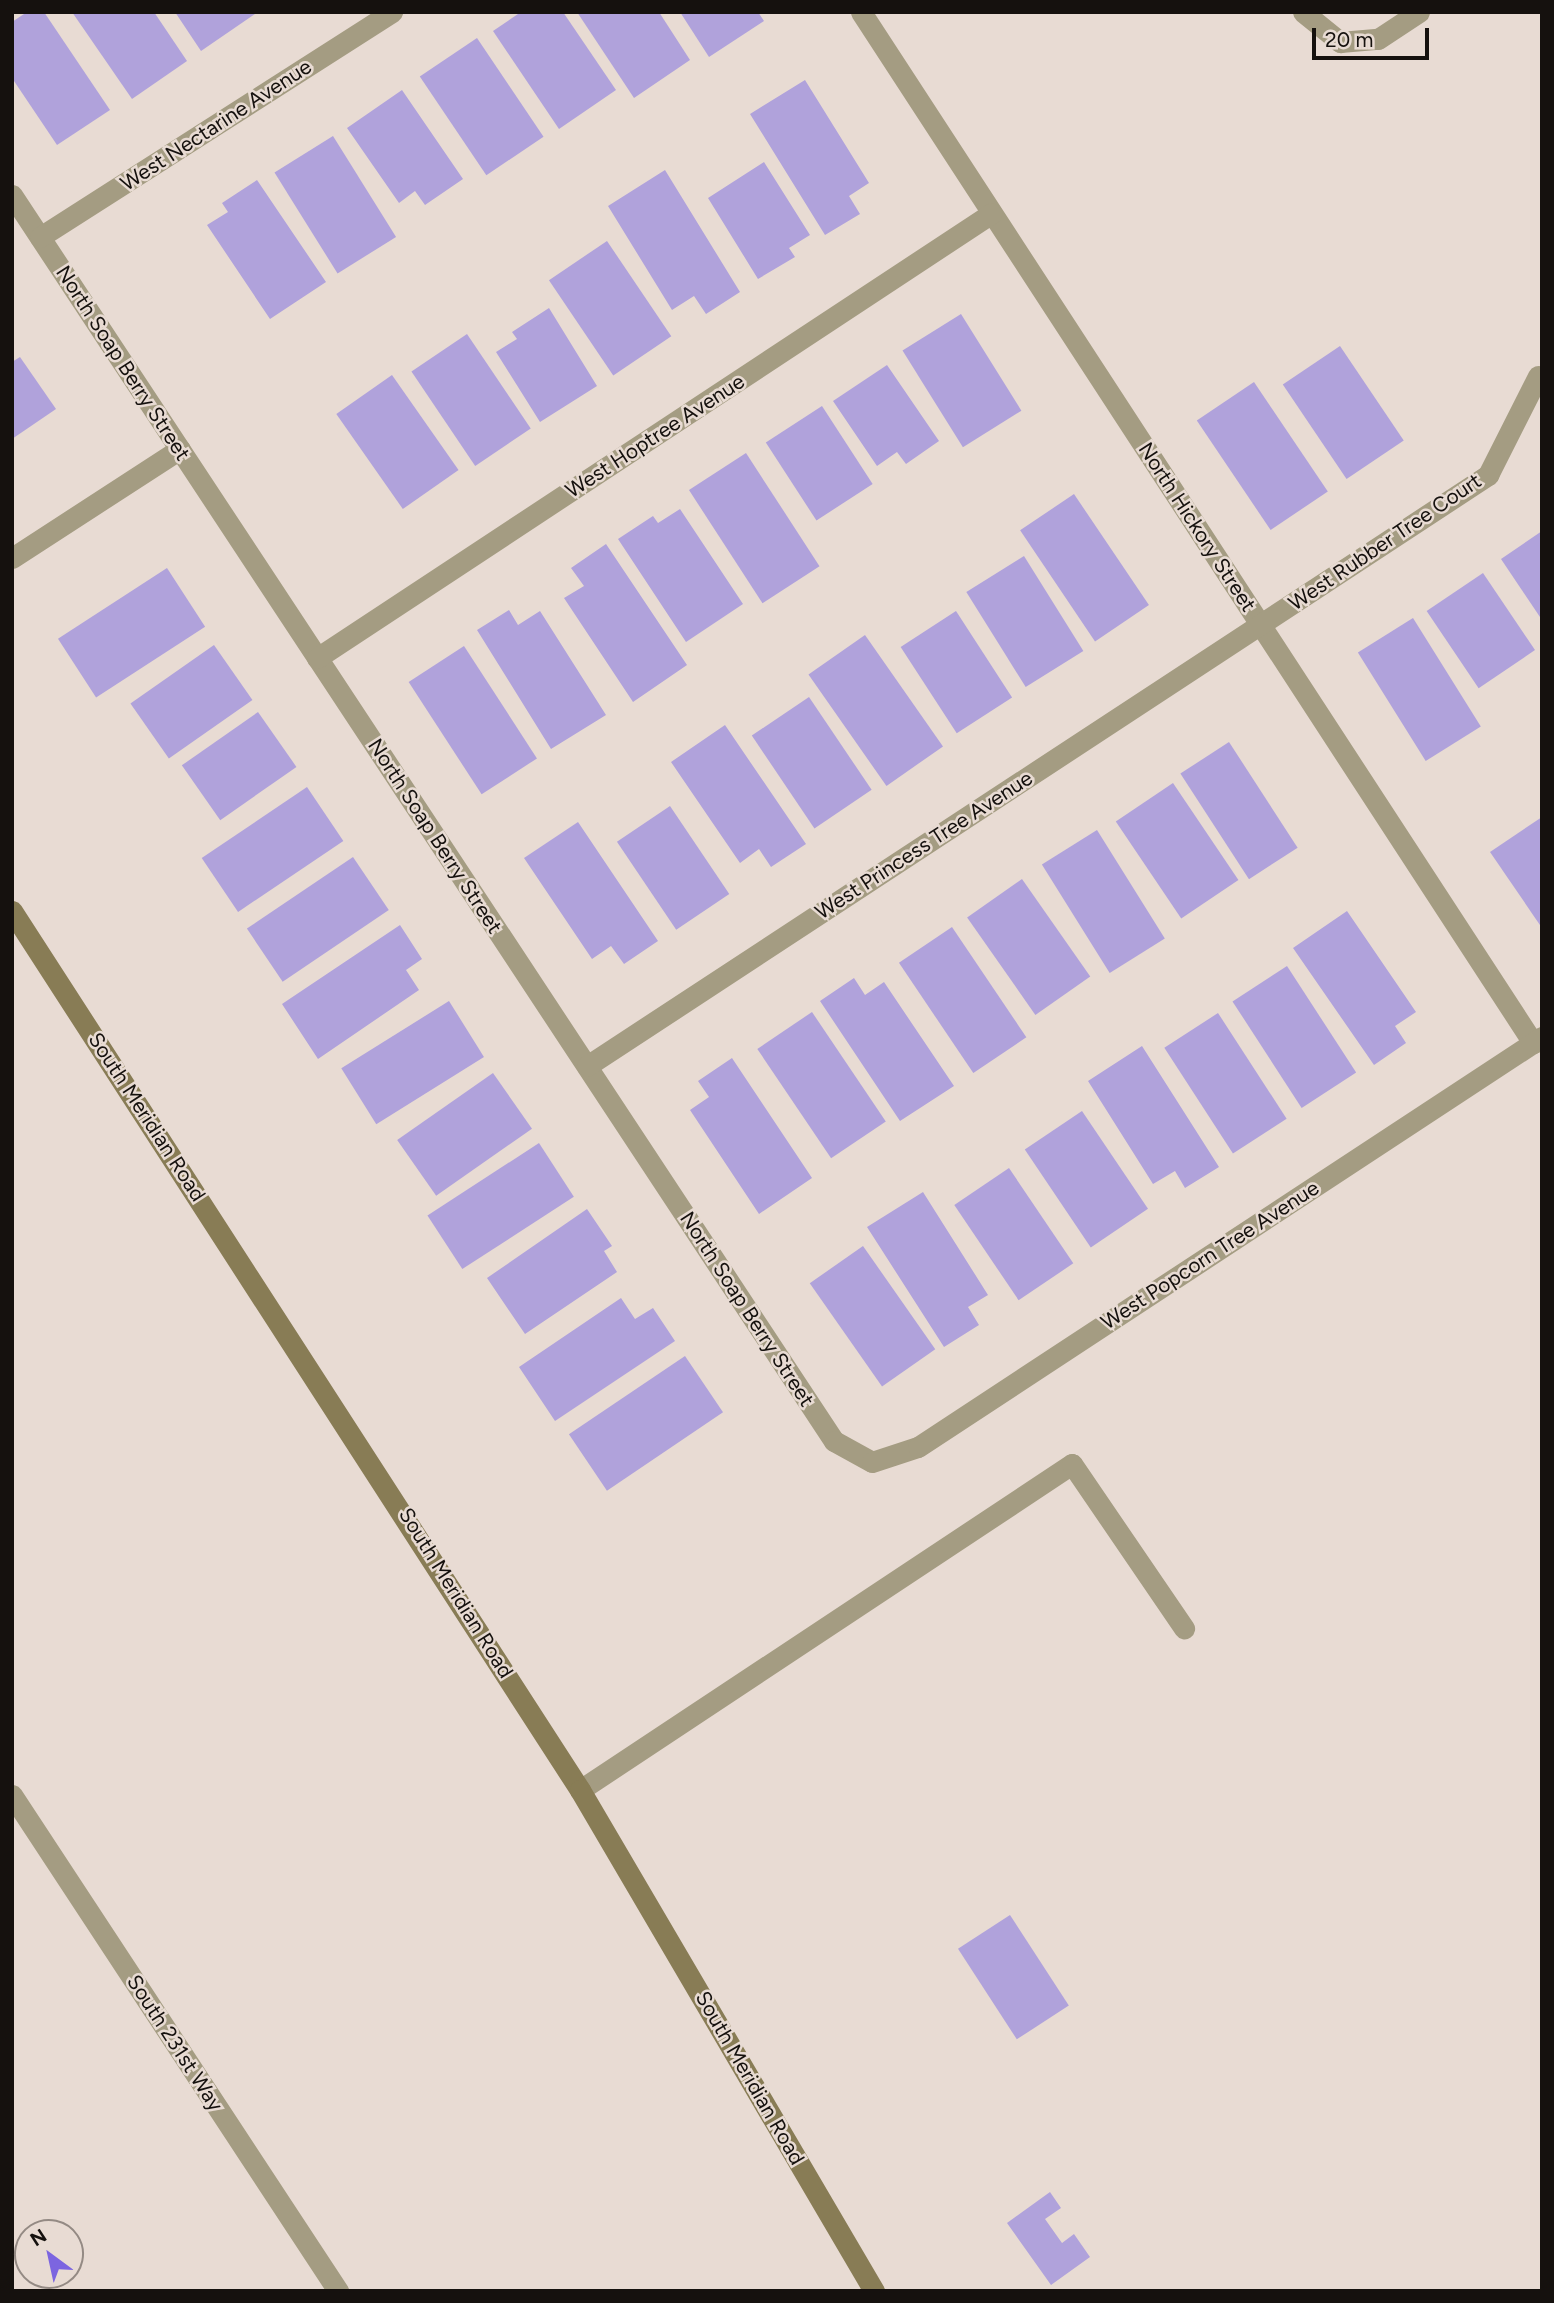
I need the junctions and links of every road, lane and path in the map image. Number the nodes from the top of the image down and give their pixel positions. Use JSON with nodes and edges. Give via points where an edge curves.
{"nodes":[{"id":1,"x":392,"y":12,"type":"edge"},
{"id":2,"x":861,"y":12,"type":"edge"},
{"id":3,"x":1303,"y":12,"type":"edge"},
{"id":4,"x":1419,"y":12,"type":"edge"},
{"id":5,"x":12,"y":195,"type":"edge"},
{"id":6,"x":992,"y":213,"type":"junction"},
{"id":7,"x":40,"y":237,"type":"junction"},
{"id":8,"x":1538,"y":376,"type":"dead end"},
{"id":9,"x":180,"y":449,"type":"junction"},
{"id":10,"x":12,"y":558,"type":"edge"},
{"id":11,"x":1261,"y":625,"type":"junction"},
{"id":12,"x":317,"y":658,"type":"junction"},
{"id":13,"x":12,"y":911,"type":"edge"},
{"id":14,"x":1538,"y":1040,"type":"edge"},
{"id":15,"x":587,"y":1066,"type":"junction"},
{"id":16,"x":872,"y":1462,"type":"joint"},
{"id":17,"x":1184,"y":1628,"type":"dead end"},
{"id":18,"x":580,"y":1790,"type":"junction"},
{"id":19,"x":12,"y":1795,"type":"edge"},
{"id":20,"x":338,"y":2291,"type":"edge"},
{"id":21,"x":874,"y":2291,"type":"edge"}],
"edges":[{"from":1,"to":7,"type":"street","name":"West Nectarine Avenue"},
{"from":2,"to":6,"type":"street","name":"North Hickory Street"},
{"from":3,"to":4,"type":"street","via":[[1339,42],[1378,39]]},
{"from":5,"to":7,"type":"street","name":"North Soap Berry Street"},
{"from":6,"to":11,"type":"street","name":"North Hickory Street"},
{"from":6,"to":12,"type":"street","name":"West Hoptree Avenue"},
{"from":7,"to":9,"type":"street","name":"North Soap Berry Street"},
{"from":8,"to":11,"type":"street","name":"West Rubber Tree Court","via":[[1488,475]]},
{"from":9,"to":10,"type":"street"},
{"from":9,"to":12,"type":"street","name":"North Soap Berry Street"},
{"from":11,"to":14,"type":"street","name":"North Hickory Street"},
{"from":11,"to":15,"type":"street","name":"West Princess Tree Avenue"},
{"from":12,"to":15,"type":"street","name":"North Soap Berry Street"},
{"from":13,"to":18,"type":"street","name":"South Meridian Road"},
{"from":14,"to":16,"type":"street","name":"West Popcorn Tree Avenue","via":[[918,1447]]},
{"from":15,"to":16,"type":"street","name":"North Soap Berry Street","via":[[834,1441]]},
{"from":17,"to":18,"type":"street","via":[[1072,1464]]},
{"from":18,"to":21,"type":"street","name":"South Meridian Road"},
{"from":19,"to":20,"type":"street","name":"South 231st Way"}]}
